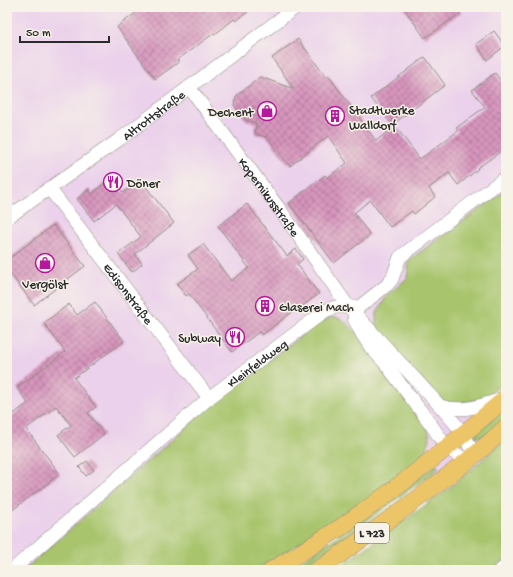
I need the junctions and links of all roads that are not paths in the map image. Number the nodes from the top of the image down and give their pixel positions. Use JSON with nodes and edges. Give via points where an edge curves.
{"nodes":[{"id":1,"x":296,"y":7,"type":"edge"},
{"id":2,"x":189,"y":87,"type":"junction"},
{"id":3,"x":506,"y":177,"type":"edge"},
{"id":4,"x":49,"y":188,"type":"junction"},
{"id":5,"x":7,"y":218,"type":"edge"},
{"id":6,"x":348,"y":306,"type":"junction"},
{"id":7,"x":210,"y":398,"type":"junction"},
{"id":8,"x":506,"y":398,"type":"edge"},
{"id":9,"x":440,"y":406,"type":"junction"},
{"id":10,"x":506,"y":427,"type":"edge"},
{"id":11,"x":464,"y":434,"type":"junction"},
{"id":12,"x":447,"y":448,"type":"junction"},
{"id":13,"x":470,"y":459,"type":"junction"},
{"id":14,"x":506,"y":566,"type":"edge"},
{"id":15,"x":12,"y":570,"type":"edge"},
{"id":16,"x":272,"y":570,"type":"edge"},
{"id":17,"x":318,"y":570,"type":"edge"},
{"id":18,"x":501,"y":570,"type":"edge"}],
"edges":[{"from":1,"to":2,"type":"street","name":"Altrottstraße"},
{"from":2,"to":4,"type":"street","name":"Altrottstraße"},
{"from":2,"to":6,"type":"street","name":"Kopernikusstraße"},
{"from":3,"to":6,"type":"street","name":"Kleinfeldweg","via":[[400,257],[392,279],[387,285],[359,307]]},
{"from":4,"to":5,"type":"street","name":"Altrottstraße"},
{"from":4,"to":7,"type":"street","name":"Edisonstraße"},
{"from":6,"to":7,"type":"street","name":"Kleinfeldweg","via":[[325,311]]},
{"from":6,"to":9,"type":"street","name":"Kopernikusstraße"},
{"from":6,"to":12,"type":"street","name":"Kopernikusstraße","via":[[371,348]]},
{"from":7,"to":15,"type":"street","name":"Kleinfeldweg"},
{"from":8,"to":9,"type":"street","via":[[464,410]]},
{"from":8,"to":11,"type":"main road","number":"L 723"},
{"from":9,"to":11,"type":"street","name":"Kopernikusstraße"},
{"from":10,"to":13,"type":"main road","number":"L 723"},
{"from":11,"to":12,"type":"main road","number":"L 723"},
{"from":11,"to":13,"type":"street","name":"Kopernikusstraße"},
{"from":12,"to":13,"type":"street","name":"Kopernikusstraße"},
{"from":12,"to":16,"type":"main road","number":"L 723","via":[[342,526]]},
{"from":13,"to":17,"type":"main road","number":"L 723"},
{"from":14,"to":18,"type":"street"}]}
